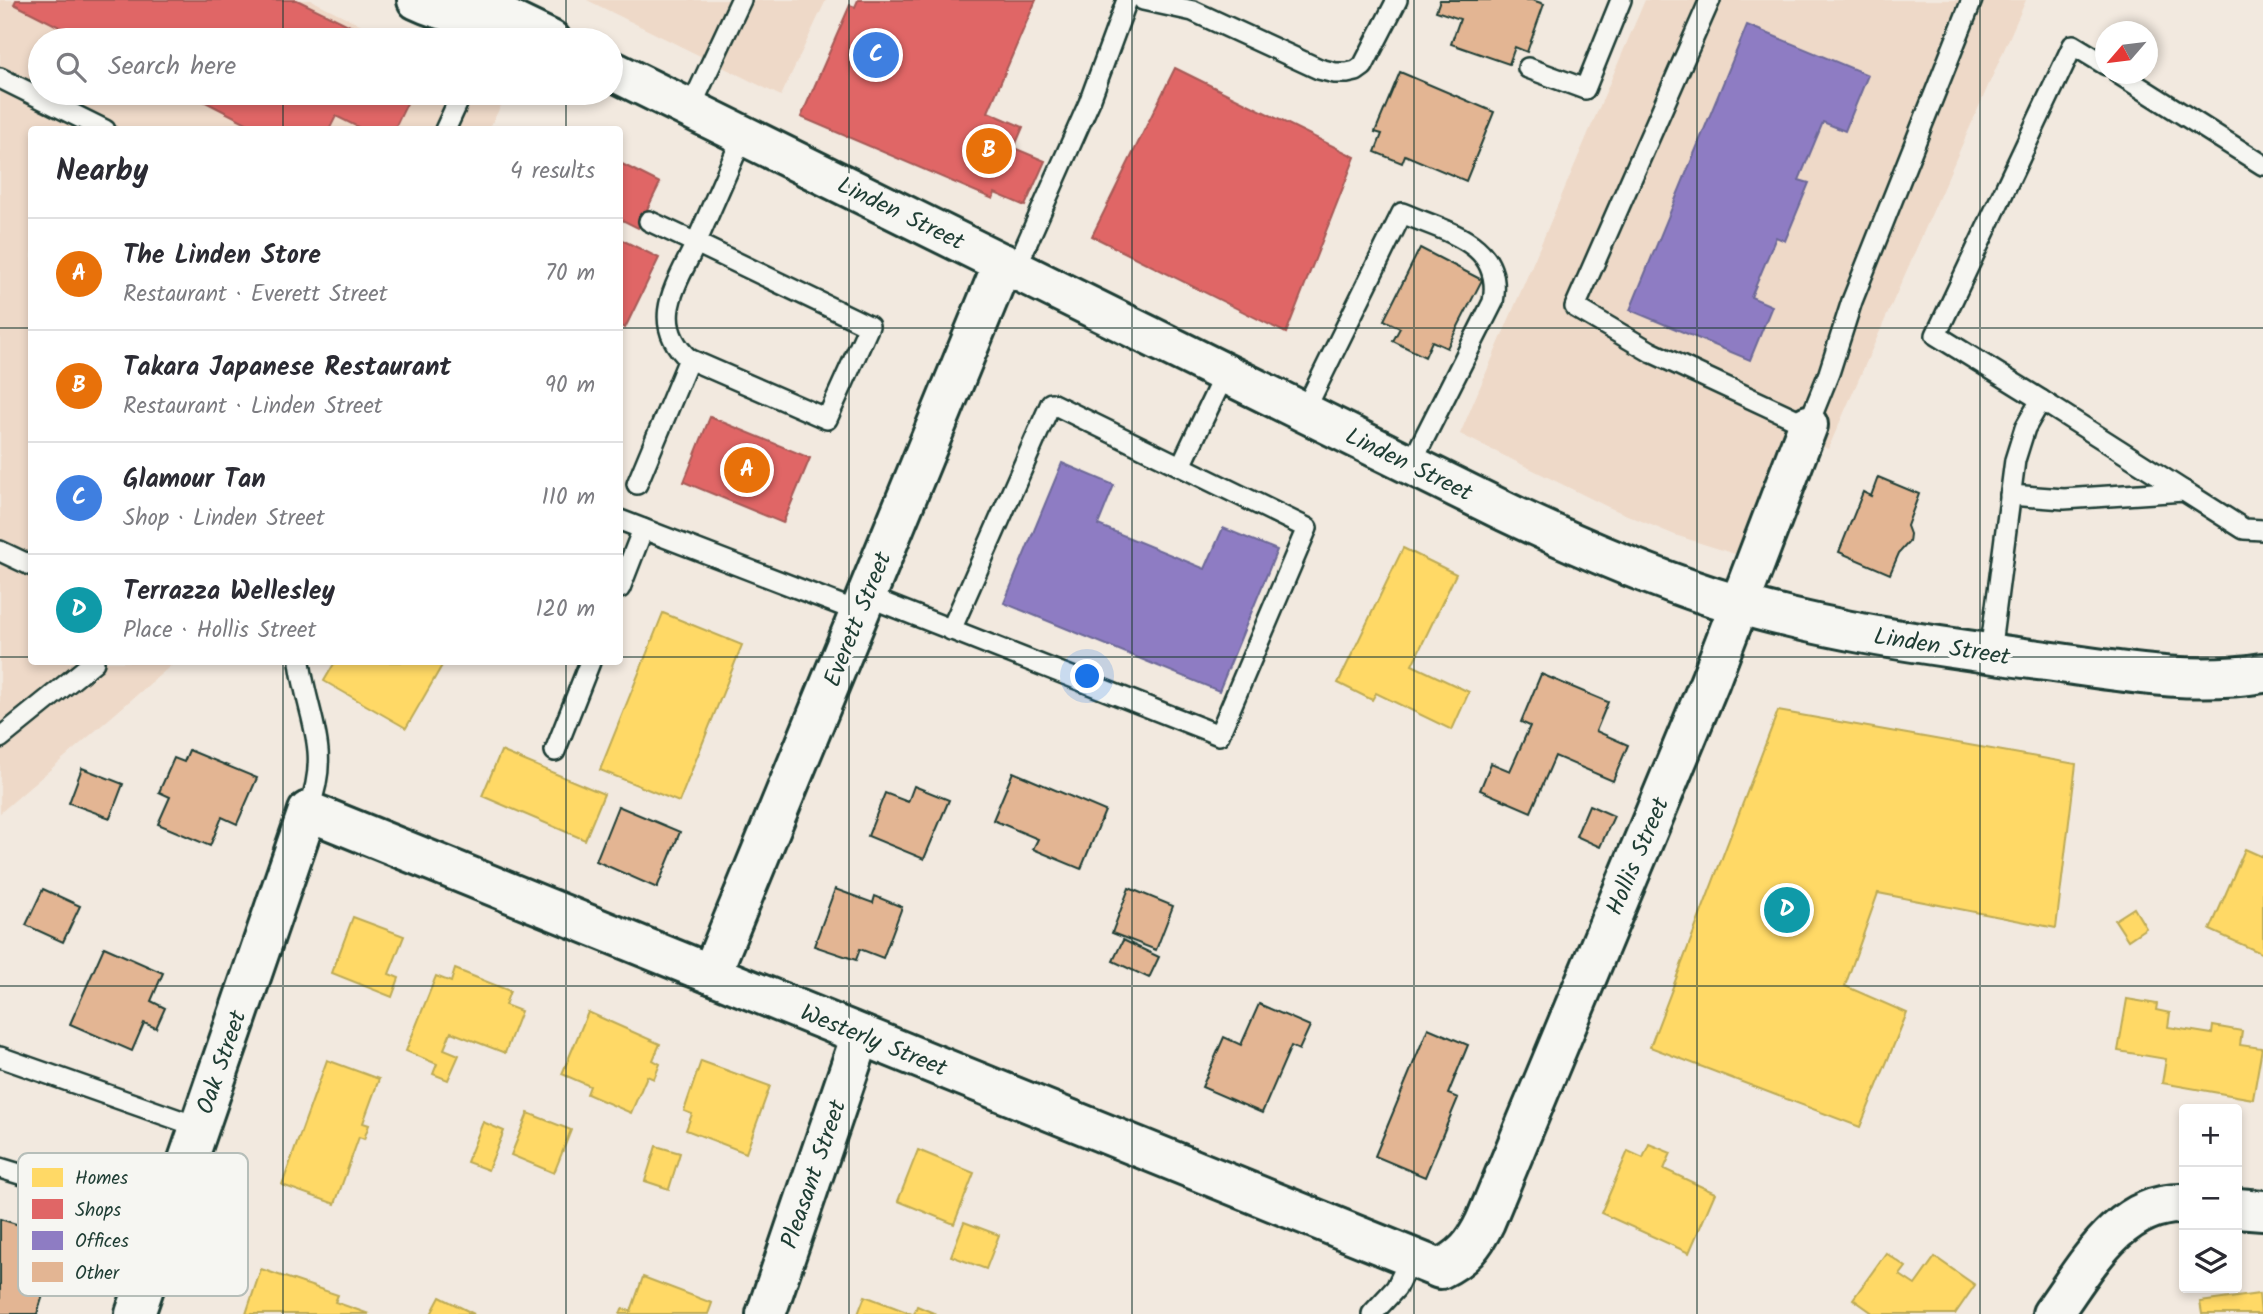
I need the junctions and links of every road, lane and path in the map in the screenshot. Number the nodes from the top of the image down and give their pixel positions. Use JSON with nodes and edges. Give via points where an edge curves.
{"nodes":[{"id":1,"x":417,"y":0,"type":"edge"},
{"id":2,"x":741,"y":0,"type":"edge"},
{"id":3,"x":1128,"y":0,"type":"edge"},
{"id":4,"x":1143,"y":0,"type":"edge"},
{"id":5,"x":1397,"y":0,"type":"edge"},
{"id":6,"x":1621,"y":0,"type":"edge"},
{"id":7,"x":1710,"y":0,"type":"edge"},
{"id":8,"x":1972,"y":0,"type":"edge"},
{"id":9,"x":495,"y":14,"type":"edge"},
{"id":10,"x":525,"y":28,"type":"edge"},
{"id":11,"x":2095,"y":59,"type":"edge"},
{"id":12,"x":1528,"y":68,"type":"dead end"},
{"id":13,"x":623,"y":76,"type":"edge"},
{"id":14,"x":0,"y":78,"type":"edge"},
{"id":15,"x":2135,"y":84,"type":"edge"},
{"id":16,"x":28,"y":92,"type":"edge"},
{"id":17,"x":55,"y":105,"type":"edge"},
{"id":18,"x":458,"y":105,"type":"edge"},
{"id":19,"x":690,"y":109,"type":"junction"},
{"id":20,"x":97,"y":126,"type":"edge"},
{"id":21,"x":451,"y":126,"type":"edge"},
{"id":22,"x":743,"y":136,"type":"junction"},
{"id":23,"x":2263,"y":165,"type":"edge"},
{"id":24,"x":649,"y":221,"type":"dead end"},
{"id":25,"x":696,"y":243,"type":"junction"},
{"id":26,"x":1009,"y":266,"type":"junction"},
{"id":27,"x":689,"y":359,"type":"junction"},
{"id":28,"x":1225,"y":373,"type":"junction"},
{"id":29,"x":2041,"y":400,"type":"junction"},
{"id":30,"x":1304,"y":412,"type":"junction"},
{"id":31,"x":1808,"y":425,"type":"junction"},
{"id":32,"x":1411,"y":464,"type":"junction"},
{"id":33,"x":1181,"y":466,"type":"junction"},
{"id":34,"x":637,"y":484,"type":"dead end"},
{"id":35,"x":2184,"y":491,"type":"junction"},
{"id":36,"x":2011,"y":495,"type":"junction"},
{"id":37,"x":623,"y":521,"type":"edge"},
{"id":38,"x":643,"y":529,"type":"junction"},
{"id":39,"x":2263,"y":530,"type":"edge"},
{"id":40,"x":2,"y":557,"type":"edge"},
{"id":41,"x":28,"y":565,"type":"edge"},
{"id":42,"x":623,"y":580,"type":"edge"},
{"id":43,"x":863,"y":604,"type":"junction"},
{"id":44,"x":1739,"y":604,"type":"junction"},
{"id":45,"x":951,"y":630,"type":"junction"},
{"id":46,"x":1990,"y":653,"type":"junction"},
{"id":47,"x":90,"y":665,"type":"edge"},
{"id":48,"x":301,"y":665,"type":"edge"},
{"id":49,"x":589,"y":665,"type":"edge"},
{"id":50,"x":2263,"y":673,"type":"edge"},
{"id":51,"x":0,"y":738,"type":"edge"},
{"id":52,"x":555,"y":751,"type":"dead end"},
{"id":53,"x":308,"y":811,"type":"junction"},
{"id":54,"x":711,"y":974,"type":"junction"},
{"id":55,"x":861,"y":1035,"type":"junction"},
{"id":56,"x":0,"y":1057,"type":"edge"},
{"id":57,"x":199,"y":1127,"type":"junction"},
{"id":58,"x":190,"y":1153,"type":"edge"},
{"id":59,"x":0,"y":1168,"type":"edge"},
{"id":60,"x":18,"y":1173,"type":"edge"},
{"id":61,"x":2179,"y":1204,"type":"edge"},
{"id":62,"x":2242,"y":1208,"type":"edge"},
{"id":63,"x":2263,"y":1210,"type":"edge"},
{"id":64,"x":1425,"y":1263,"type":"junction"},
{"id":65,"x":141,"y":1296,"type":"edge"},
{"id":66,"x":135,"y":1314,"type":"edge"},
{"id":67,"x":766,"y":1314,"type":"edge"},
{"id":68,"x":1372,"y":1314,"type":"edge"},
{"id":69,"x":2052,"y":1314,"type":"edge"}],
"edges":[{"from":1,"to":9,"type":"street","via":[[444,12]]},
{"from":2,"to":19,"type":"lane"},
{"from":3,"to":26,"type":"lane","via":[[1089,103]]},
{"from":4,"to":5,"type":"lane","via":[[1193,11],[1300,62],[1335,73],[1363,66]]},
{"from":6,"to":12,"type":"lane","via":[[1585,89]]},
{"from":7,"to":31,"type":"lane","via":[[1575,307],[1650,352]]},
{"from":8,"to":31,"type":"lane","via":[[1852,301]]},
{"from":9,"to":10,"type":"street"},
{"from":11,"to":29,"type":"lane","via":[[2073,45],[2069,51],[1936,335]]},
{"from":13,"to":19,"type":"street","name":"Linden Street"},
{"from":14,"to":16,"type":"lane"},
{"from":15,"to":23,"type":"lane"},
{"from":17,"to":20,"type":"lane"},
{"from":18,"to":21,"type":"lane"},
{"from":19,"to":22,"type":"street","name":"Linden Street"},
{"from":22,"to":25,"type":"lane"},
{"from":22,"to":26,"type":"street","name":"Linden Street"},
{"from":24,"to":25,"type":"lane"},
{"from":25,"to":27,"type":"lane","via":[[667,312],[671,337]]},
{"from":25,"to":27,"type":"lane","via":[[869,326],[827,419]]},
{"from":26,"to":28,"type":"street","name":"Linden Street"},
{"from":26,"to":43,"type":"street","name":"Everett Street"},
{"from":27,"to":34,"type":"lane"},
{"from":28,"to":30,"type":"street","name":"Linden Street"},
{"from":28,"to":33,"type":"lane"},
{"from":29,"to":35,"type":"lane"},
{"from":29,"to":36,"type":"lane","via":[[2025,428]]},
{"from":30,"to":32,"type":"street","name":"Linden Street"},
{"from":30,"to":32,"type":"lane","via":[[1402,213],[1468,243],[1481,250],[1489,262],[1493,302]]},
{"from":31,"to":44,"type":"street","name":"Hollis Street"},
{"from":32,"to":44,"type":"street","name":"Linden Street","via":[[1605,556]]},
{"from":33,"to":45,"type":"lane","via":[[1051,403]]},
{"from":33,"to":45,"type":"lane","via":[[1307,528],[1219,736]]},
{"from":35,"to":36,"type":"lane","via":[[2057,500]]},
{"from":35,"to":39,"type":"lane","via":[[2244,529]]},
{"from":36,"to":46,"type":"lane"},
{"from":37,"to":38,"type":"lane"},
{"from":38,"to":42,"type":"lane"},
{"from":38,"to":43,"type":"lane"},
{"from":40,"to":41,"type":"lane"},
{"from":43,"to":45,"type":"lane"},
{"from":43,"to":54,"type":"street","name":"Everett Street"},
{"from":44,"to":46,"type":"street","name":"Linden Street","via":[[1845,630]]},
{"from":44,"to":64,"type":"street","name":"Hollis Street","via":[[1485,1222],[1460,1259]]},
{"from":46,"to":50,"type":"street","name":"Linden Street","via":[[2174,677]]},
{"from":47,"to":51,"type":"lane"},
{"from":48,"to":53,"type":"lane","via":[[319,759],[317,788]]},
{"from":49,"to":52,"type":"lane"},
{"from":53,"to":54,"type":"street","name":"Westerly Street"},
{"from":53,"to":57,"type":"street","name":"Oak Street"},
{"from":54,"to":55,"type":"street","name":"Westerly Street"},
{"from":55,"to":64,"type":"street","name":"Westerly Street"},
{"from":55,"to":67,"type":"street","name":"Pleasant Street"},
{"from":56,"to":57,"type":"lane"},
{"from":57,"to":58,"type":"street","name":"Oak Street"},
{"from":59,"to":60,"type":"lane"},
{"from":61,"to":69,"type":"street","via":[[2150,1209],[2123,1224]]},
{"from":62,"to":63,"type":"street"},
{"from":64,"to":68,"type":"lane"},
{"from":65,"to":66,"type":"street","name":"Oak Street"}]}
